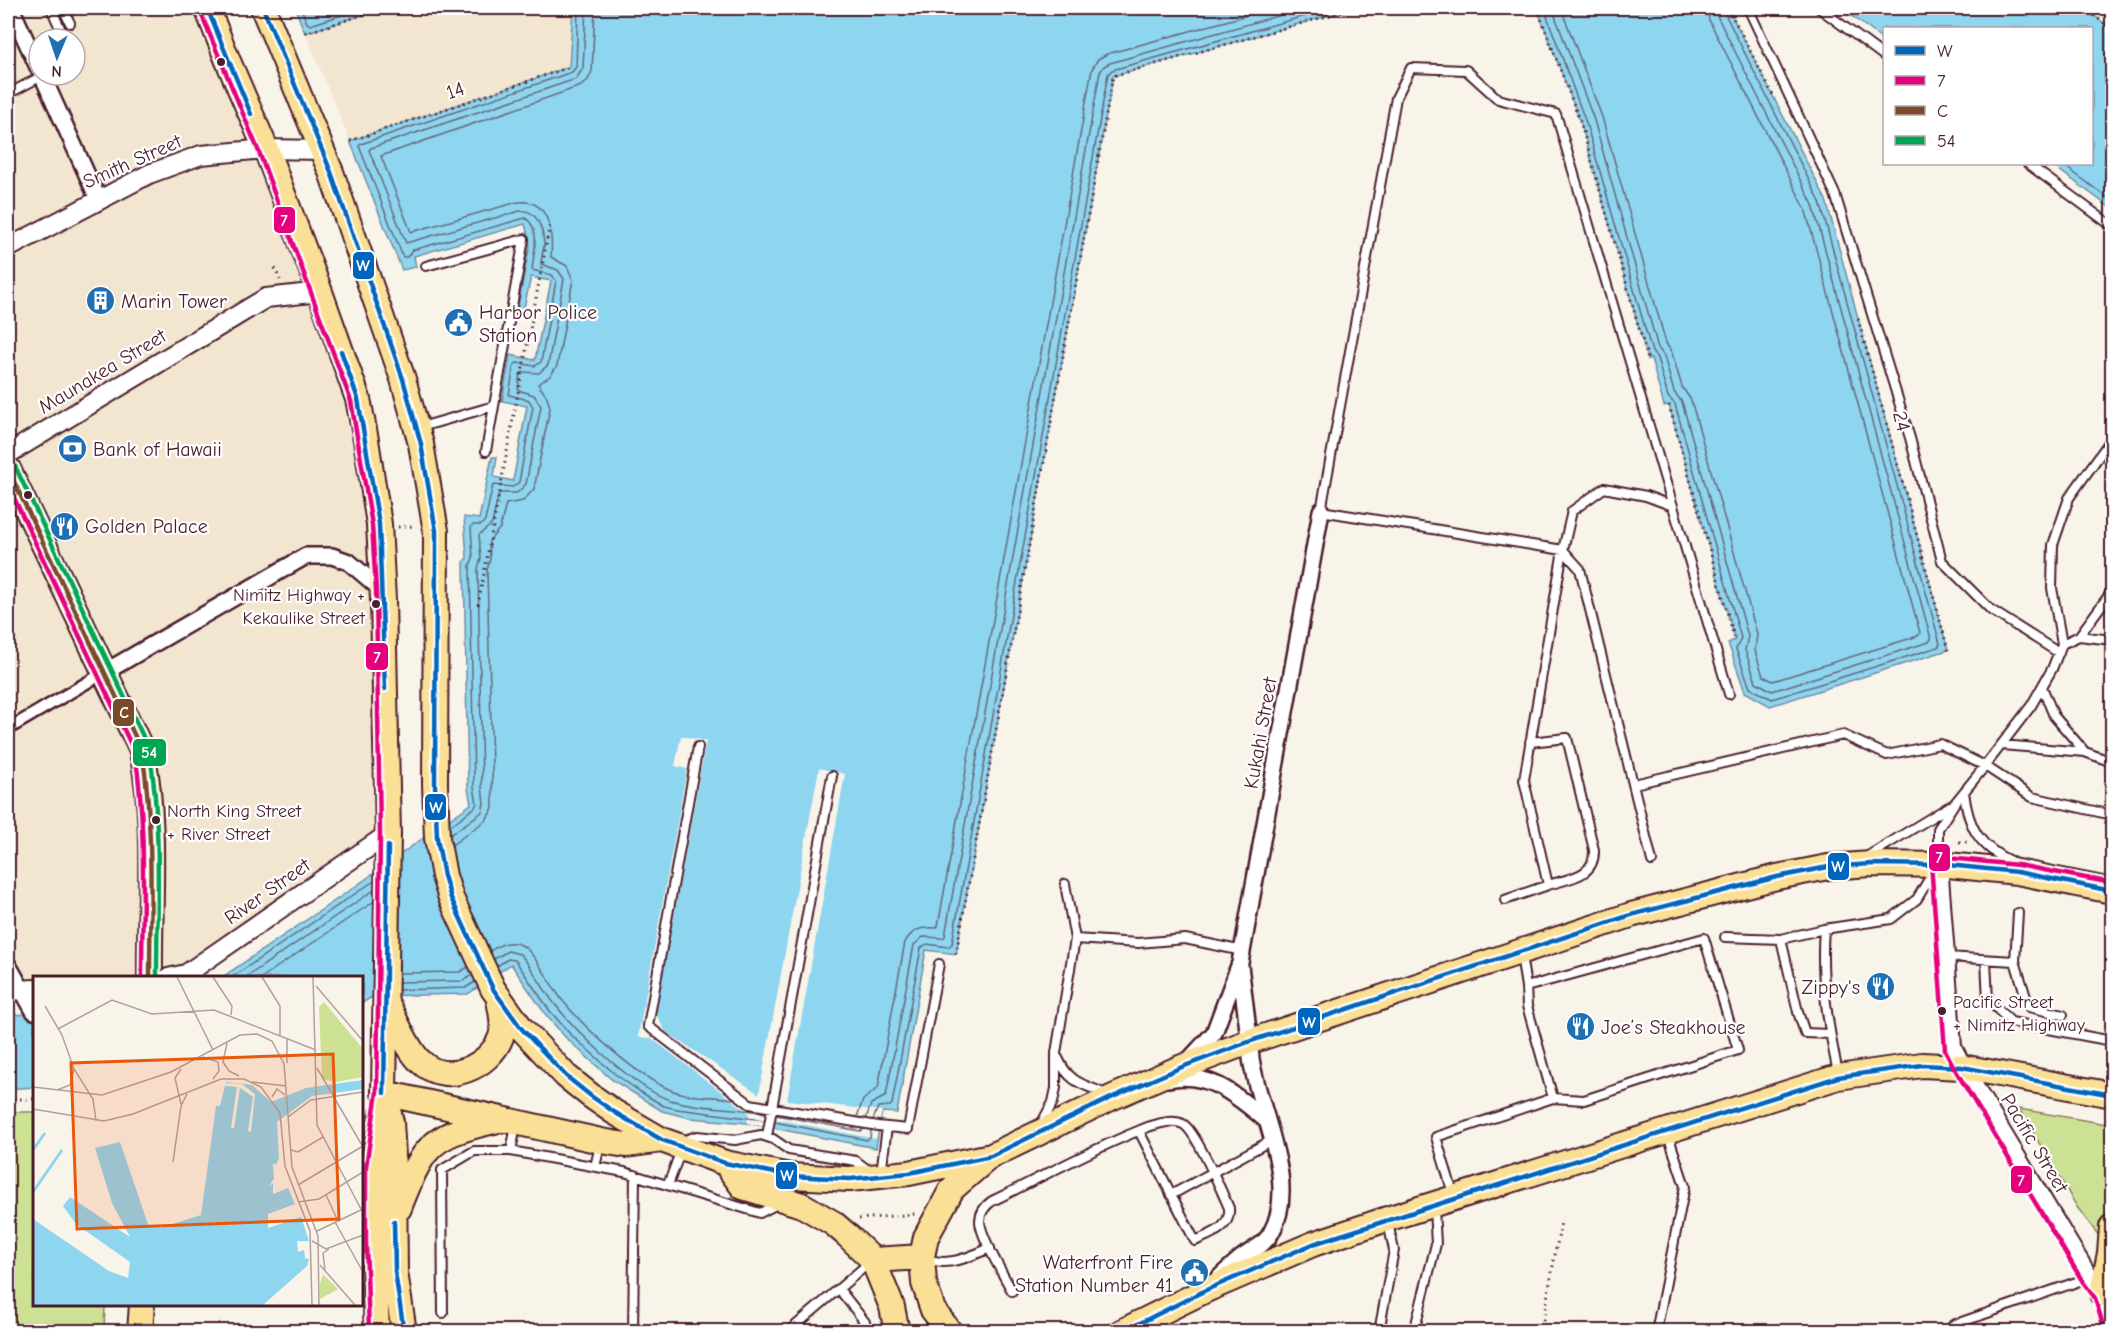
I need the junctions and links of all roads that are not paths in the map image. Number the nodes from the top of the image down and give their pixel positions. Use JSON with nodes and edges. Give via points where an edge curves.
{"nodes":[{"id":1,"x":11,"y":8,"type":"edge"},
{"id":2,"x":51,"y":8,"type":"edge"},
{"id":3,"x":63,"y":8,"type":"edge"},
{"id":4,"x":207,"y":8,"type":"edge"},
{"id":5,"x":263,"y":8,"type":"edge"},
{"id":6,"x":1748,"y":8,"type":"edge"},
{"id":7,"x":1819,"y":8,"type":"edge"},
{"id":8,"x":70,"y":23,"type":"dead end"},
{"id":9,"x":60,"y":27,"type":"dead end"},
{"id":10,"x":27,"y":43,"type":"edge"},
{"id":11,"x":1883,"y":55,"type":"edge"},
{"id":12,"x":27,"y":82,"type":"edge"},
{"id":13,"x":47,"y":87,"type":"edge"},
{"id":14,"x":8,"y":94,"type":"edge"},
{"id":15,"x":266,"y":149,"type":"junction"},
{"id":16,"x":321,"y":150,"type":"junction"},
{"id":17,"x":2029,"y":165,"type":"edge"},
{"id":18,"x":98,"y":199,"type":"junction"},
{"id":19,"x":2112,"y":226,"type":"edge"},
{"id":20,"x":8,"y":248,"type":"edge"},
{"id":21,"x":426,"y":266,"type":"dead end"},
{"id":22,"x":320,"y":292,"type":"junction"},
{"id":23,"x":494,"y":406,"type":"junction"},
{"id":24,"x":417,"y":428,"type":"junction"},
{"id":25,"x":2112,"y":438,"type":"edge"},
{"id":26,"x":486,"y":451,"type":"dead end"},
{"id":27,"x":8,"y":454,"type":"edge"},
{"id":28,"x":8,"y":469,"type":"edge"},
{"id":29,"x":1673,"y":506,"type":"junction"},
{"id":30,"x":1322,"y":511,"type":"junction"},
{"id":31,"x":1563,"y":550,"type":"junction"},
{"id":32,"x":383,"y":591,"type":"junction"},
{"id":33,"x":2112,"y":591,"type":"edge"},
{"id":34,"x":2079,"y":636,"type":"junction"},
{"id":35,"x":2112,"y":640,"type":"edge"},
{"id":36,"x":2062,"y":644,"type":"junction"},
{"id":37,"x":2058,"y":653,"type":"junction"},
{"id":38,"x":105,"y":672,"type":"junction"},
{"id":39,"x":2042,"y":687,"type":"junction"},
{"id":40,"x":1729,"y":694,"type":"dead end"},
{"id":41,"x":8,"y":729,"type":"edge"},
{"id":42,"x":1530,"y":742,"type":"junction"},
{"id":43,"x":2001,"y":745,"type":"junction"},
{"id":44,"x":698,"y":747,"type":"dead end"},
{"id":45,"x":2085,"y":752,"type":"junction"},
{"id":46,"x":2112,"y":762,"type":"edge"},
{"id":47,"x":1985,"y":766,"type":"junction"},
{"id":48,"x":832,"y":776,"type":"dead end"},
{"id":49,"x":1634,"y":784,"type":"junction"},
{"id":50,"x":1964,"y":792,"type":"junction"},
{"id":51,"x":1954,"y":804,"type":"junction"},
{"id":52,"x":2112,"y":815,"type":"edge"},
{"id":53,"x":388,"y":840,"type":"junction"},
{"id":54,"x":1652,"y":861,"type":"dead end"},
{"id":55,"x":1938,"y":864,"type":"junction"},
{"id":56,"x":1851,"y":866,"type":"junction"},
{"id":57,"x":2040,"y":876,"type":"junction"},
{"id":58,"x":1065,"y":884,"type":"dead end"},
{"id":59,"x":1548,"y":885,"type":"junction"},
{"id":60,"x":2112,"y":891,"type":"edge"},
{"id":61,"x":1505,"y":900,"type":"dead end"},
{"id":62,"x":2018,"y":914,"type":"dead end"},
{"id":63,"x":1824,"y":929,"type":"junction"},
{"id":64,"x":1725,"y":937,"type":"dead end"},
{"id":65,"x":1075,"y":939,"type":"junction"},
{"id":66,"x":1781,"y":939,"type":"junction"},
{"id":67,"x":1521,"y":951,"type":"junction"},
{"id":68,"x":1241,"y":957,"type":"junction"},
{"id":69,"x":1946,"y":957,"type":"junction"},
{"id":70,"x":1986,"y":961,"type":"junction"},
{"id":71,"x":2015,"y":961,"type":"junction"},
{"id":72,"x":939,"y":964,"type":"dead end"},
{"id":73,"x":8,"y":965,"type":"edge"},
{"id":74,"x":150,"y":976,"type":"edge"},
{"id":75,"x":177,"y":976,"type":"edge"},
{"id":76,"x":1526,"y":987,"type":"junction"},
{"id":77,"x":494,"y":989,"type":"junction"},
{"id":78,"x":21,"y":990,"type":"edge"},
{"id":79,"x":385,"y":1000,"type":"junction"},
{"id":80,"x":33,"y":1009,"type":"edge"},
{"id":81,"x":2063,"y":1015,"type":"dead end"},
{"id":82,"x":1830,"y":1034,"type":"junction"},
{"id":83,"x":1251,"y":1041,"type":"junction"},
{"id":84,"x":2112,"y":1041,"type":"edge"},
{"id":85,"x":1056,"y":1053,"type":"junction"},
{"id":86,"x":1182,"y":1067,"type":"junction"},
{"id":87,"x":1962,"y":1067,"type":"junction"},
{"id":88,"x":1838,"y":1077,"type":"junction"},
{"id":89,"x":1143,"y":1084,"type":"junction"},
{"id":90,"x":384,"y":1094,"type":"junction"},
{"id":91,"x":2112,"y":1095,"type":"edge"},
{"id":92,"x":1113,"y":1097,"type":"junction"},
{"id":93,"x":1553,"y":1098,"type":"junction"},
{"id":94,"x":772,"y":1109,"type":"junction"},
{"id":95,"x":1266,"y":1120,"type":"junction"},
{"id":96,"x":508,"y":1121,"type":"junction"},
{"id":97,"x":887,"y":1127,"type":"junction"},
{"id":98,"x":1139,"y":1131,"type":"junction"},
{"id":99,"x":1667,"y":1131,"type":"junction"},
{"id":100,"x":1036,"y":1132,"type":"junction"},
{"id":101,"x":766,"y":1136,"type":"junction"},
{"id":102,"x":1272,"y":1140,"type":"junction"},
{"id":103,"x":601,"y":1141,"type":"junction"},
{"id":104,"x":672,"y":1144,"type":"junction"},
{"id":105,"x":511,"y":1151,"type":"junction"},
{"id":106,"x":991,"y":1155,"type":"junction"},
{"id":107,"x":725,"y":1163,"type":"junction"},
{"id":108,"x":595,"y":1167,"type":"junction"},
{"id":109,"x":1213,"y":1171,"type":"junction"},
{"id":110,"x":635,"y":1175,"type":"junction"},
{"id":111,"x":880,"y":1177,"type":"junction"},
{"id":112,"x":668,"y":1185,"type":"junction"},
{"id":113,"x":1171,"y":1195,"type":"junction"},
{"id":114,"x":786,"y":1200,"type":"junction"},
{"id":115,"x":1444,"y":1201,"type":"junction"},
{"id":116,"x":1388,"y":1218,"type":"junction"},
{"id":117,"x":394,"y":1221,"type":"junction"},
{"id":118,"x":2112,"y":1227,"type":"edge"},
{"id":119,"x":990,"y":1248,"type":"junction"},
{"id":120,"x":922,"y":1257,"type":"junction"},
{"id":121,"x":873,"y":1260,"type":"junction"},
{"id":122,"x":839,"y":1289,"type":"junction"},
{"id":123,"x":1206,"y":1290,"type":"junction"},
{"id":124,"x":1012,"y":1291,"type":"dead end"},
{"id":125,"x":2102,"y":1293,"type":"edge"},
{"id":126,"x":142,"y":1306,"type":"edge"},
{"id":127,"x":442,"y":1313,"type":"dead end"},
{"id":128,"x":1953,"y":1325,"type":"dead end"},
{"id":129,"x":2112,"y":1330,"type":"edge"},
{"id":130,"x":140,"y":1332,"type":"edge"},
{"id":131,"x":377,"y":1332,"type":"edge"},
{"id":132,"x":404,"y":1332,"type":"edge"},
{"id":133,"x":633,"y":1332,"type":"edge"},
{"id":134,"x":788,"y":1332,"type":"edge"},
{"id":135,"x":854,"y":1332,"type":"edge"},
{"id":136,"x":897,"y":1332,"type":"edge"},
{"id":137,"x":950,"y":1332,"type":"edge"},
{"id":138,"x":1121,"y":1332,"type":"edge"},
{"id":139,"x":1379,"y":1332,"type":"edge"},
{"id":140,"x":1414,"y":1332,"type":"edge"},
{"id":141,"x":1656,"y":1332,"type":"edge"}],
"edges":[{"from":1,"to":10,"type":"street"},
{"from":2,"to":9,"type":"lane"},
{"from":3,"to":8,"type":"lane"},
{"from":4,"to":15,"type":"main road"},
{"from":5,"to":16,"type":"main road"},
{"from":6,"to":37,"type":"lane","via":[[1835,194],[1910,438],[1942,561],[1991,610]]},
{"from":7,"to":11,"type":"lane"},
{"from":12,"to":14,"type":"lane"},
{"from":13,"to":18,"type":"street"},
{"from":15,"to":16,"type":"street","name":"Smith Street"},
{"from":15,"to":18,"type":"street","name":"Smith Street","via":[[201,155]]},
{"from":15,"to":22,"type":"main road"},
{"from":16,"to":24,"type":"main road"},
{"from":17,"to":19,"type":"lane"},
{"from":18,"to":20,"type":"street","name":"Smith Street"},
{"from":21,"to":23,"type":"lane","via":[[524,239]]},
{"from":22,"to":27,"type":"street","name":"Maunakea Street","via":[[266,298]]},
{"from":22,"to":32,"type":"main road","via":[[358,399],[379,524]]},
{"from":23,"to":24,"type":"lane"},
{"from":23,"to":26,"type":"lane"},
{"from":24,"to":77,"type":"main road","via":[[436,531],[437,838],[458,917]]},
{"from":25,"to":36,"type":"lane","via":[[2069,498],[2053,545],[2052,588]]},
{"from":28,"to":38,"type":"main road"},
{"from":29,"to":30,"type":"lane","via":[[1556,114],[1498,99],[1466,70],[1411,68],[1396,98]]},
{"from":29,"to":31,"type":"lane","via":[[1604,488],[1572,511]]},
{"from":29,"to":40,"type":"lane"},
{"from":30,"to":31,"type":"lane"},
{"from":30,"to":68,"type":"street","name":"Kukahi Street"},
{"from":31,"to":42,"type":"lane"},
{"from":31,"to":49,"type":"lane","via":[[1580,569]]},
{"from":32,"to":38,"type":"street","via":[[350,562],[333,556],[306,556]]},
{"from":32,"to":53,"type":"main road"},
{"from":33,"to":34,"type":"lane"},
{"from":34,"to":35,"type":"lane"},
{"from":34,"to":36,"type":"lane"},
{"from":36,"to":37,"type":"lane"},
{"from":37,"to":39,"type":"lane"},
{"from":38,"to":41,"type":"street"},
{"from":38,"to":74,"type":"main road","via":[[142,752],[148,788]]},
{"from":39,"to":43,"type":"lane"},
{"from":39,"to":45,"type":"lane","via":[[2054,716]]},
{"from":42,"to":59,"type":"lane","via":[[1524,780]]},
{"from":42,"to":59,"type":"lane","via":[[1567,738],[1594,850],[1594,862],[1587,872]]},
{"from":43,"to":45,"type":"lane"},
{"from":43,"to":47,"type":"lane"},
{"from":44,"to":94,"type":"lane","via":[[648,1026],[750,1104]]},
{"from":45,"to":46,"type":"lane"},
{"from":47,"to":49,"type":"lane","via":[[1940,744],[1887,755],[1843,735]]},
{"from":47,"to":50,"type":"lane"},
{"from":47,"to":52,"type":"lane","via":[[2032,797]]},
{"from":48,"to":94,"type":"lane"},
{"from":49,"to":54,"type":"lane"},
{"from":50,"to":51,"type":"lane"},
{"from":50,"to":57,"type":"lane","via":[[1966,813],[1975,834],[1990,849]]},
{"from":51,"to":55,"type":"lane","via":[[1938,829]]},
{"from":51,"to":56,"type":"lane"},
{"from":53,"to":75,"type":"street","name":"River Street","via":[[186,974]]},
{"from":53,"to":79,"type":"main road"},
{"from":55,"to":56,"type":"main road"},
{"from":55,"to":57,"type":"main road"},
{"from":55,"to":63,"type":"lane","via":[[1917,899],[1891,919]]},
{"from":55,"to":69,"type":"street","name":"Pacific Street"},
{"from":56,"to":67,"type":"main road","via":[[1828,867],[1696,897]]},
{"from":57,"to":60,"type":"main road"},
{"from":58,"to":65,"type":"lane"},
{"from":59,"to":61,"type":"lane"},
{"from":62,"to":71,"type":"lane"},
{"from":63,"to":66,"type":"lane"},
{"from":63,"to":82,"type":"lane","via":[[1822,956]]},
{"from":64,"to":66,"type":"lane"},
{"from":65,"to":68,"type":"lane","via":[[1138,943],[1185,939]]},
{"from":65,"to":85,"type":"lane"},
{"from":66,"to":82,"type":"lane","via":[[1805,1033]]},
{"from":67,"to":76,"type":"lane"},
{"from":67,"to":83,"type":"main road"},
{"from":68,"to":83,"type":"street","name":"Kukahi Street"},
{"from":68,"to":86,"type":"street","name":"Kukahi Street","via":[[1214,1033]]},
{"from":69,"to":70,"type":"lane"},
{"from":69,"to":87,"type":"street","name":"Pacific Street","via":[[1952,1047]]},
{"from":70,"to":71,"type":"lane"},
{"from":70,"to":84,"type":"lane","via":[[1988,1000],[2011,1022]]},
{"from":71,"to":81,"type":"lane","via":[[2029,1007]]},
{"from":72,"to":97,"type":"lane","via":[[908,1129]]},
{"from":73,"to":78,"type":"street"},
{"from":76,"to":93,"type":"lane","via":[[1527,1006]]},
{"from":76,"to":93,"type":"lane","via":[[1704,938],[1738,1050],[1584,1100]]},
{"from":77,"to":79,"type":"main road","via":[[503,1029],[500,1037],[478,1066],[459,1072],[431,1069],[420,1062]]},
{"from":77,"to":104,"type":"main road","via":[[521,1028],[566,1076],[614,1112]]},
{"from":78,"to":80,"type":"street"},
{"from":79,"to":90,"type":"main road"},
{"from":82,"to":88,"type":"lane"},
{"from":83,"to":86,"type":"main road"},
{"from":83,"to":95,"type":"street","name":"Kukahi Street","via":[[1251,1059]]},
{"from":85,"to":92,"type":"lane","via":[[1072,1080]]},
{"from":85,"to":100,"type":"lane","via":[[1053,1102]]},
{"from":86,"to":89,"type":"main road"},
{"from":87,"to":88,"type":"main road","via":[[1922,1065]]},
{"from":87,"to":91,"type":"main road"},
{"from":87,"to":125,"type":"street","name":"Pacific Street"},
{"from":88,"to":99,"type":"main road"},
{"from":89,"to":92,"type":"main road"},
{"from":89,"to":95,"type":"street","via":[[1179,1076],[1208,1080],[1231,1091]]},
{"from":90,"to":96,"type":"main road"},
{"from":90,"to":117,"type":"main road","via":[[391,1122]]},
{"from":90,"to":131,"type":"main road","via":[[373,1167]]},
{"from":92,"to":100,"type":"main road"},
{"from":93,"to":115,"type":"lane","via":[[1436,1137]]},
{"from":94,"to":97,"type":"lane"},
{"from":94,"to":101,"type":"lane"},
{"from":95,"to":102,"type":"street","name":"Kukahi Street"},
{"from":96,"to":103,"type":"main road"},
{"from":96,"to":105,"type":"lane"},
{"from":96,"to":117,"type":"main road","via":[[462,1128],[430,1147],[416,1167]]},
{"from":97,"to":111,"type":"lane"},
{"from":98,"to":109,"type":"lane","via":[[1171,1122],[1183,1124]]},
{"from":98,"to":113,"type":"lane"},
{"from":98,"to":119,"type":"lane","via":[[987,1205],[980,1220]]},
{"from":99,"to":115,"type":"main road"},
{"from":99,"to":141,"type":"lane","via":[[1685,1186]]},
{"from":100,"to":106,"type":"main road"},
{"from":101,"to":104,"type":"lane","via":[[735,1140],[698,1136]]},
{"from":101,"to":111,"type":"lane","via":[[789,1150],[856,1161]]},
{"from":102,"to":109,"type":"lane"},
{"from":102,"to":123,"type":"street","name":"Kukahi Street","via":[[1282,1190],[1277,1221],[1261,1246],[1241,1258]]},
{"from":103,"to":104,"type":"main road"},
{"from":103,"to":108,"type":"lane"},
{"from":104,"to":107,"type":"main road"},
{"from":104,"to":112,"type":"lane"},
{"from":105,"to":108,"type":"lane"},
{"from":105,"to":127,"type":"lane","via":[[474,1151],[442,1170]]},
{"from":106,"to":111,"type":"main road"},
{"from":106,"to":120,"type":"main road","via":[[952,1189],[926,1237]]},
{"from":107,"to":111,"type":"main road","via":[[790,1176]]},
{"from":107,"to":114,"type":"main road","via":[[743,1186]]},
{"from":108,"to":110,"type":"lane"},
{"from":109,"to":113,"type":"lane"},
{"from":109,"to":113,"type":"lane","via":[[1229,1208],[1228,1220],[1222,1228],[1195,1241]]},
{"from":110,"to":112,"type":"lane"},
{"from":110,"to":133,"type":"lane"},
{"from":112,"to":114,"type":"lane","via":[[760,1213]]},
{"from":114,"to":121,"type":"main road","via":[[833,1223]]},
{"from":115,"to":116,"type":"main road"},
{"from":115,"to":140,"type":"lane"},
{"from":116,"to":123,"type":"main road","via":[[1312,1244]]},
{"from":116,"to":139,"type":"lane","via":[[1394,1250]]},
{"from":117,"to":132,"type":"main road","via":[[395,1272]]},
{"from":118,"to":125,"type":"main road"},
{"from":119,"to":120,"type":"lane","via":[[956,1262]]},
{"from":119,"to":124,"type":"lane"},
{"from":120,"to":121,"type":"main road"},
{"from":120,"to":137,"type":"main road","via":[[924,1283],[933,1310]]},
{"from":121,"to":122,"type":"lane"},
{"from":121,"to":136,"type":"main road","via":[[892,1307]]},
{"from":122,"to":134,"type":"lane"},
{"from":122,"to":135,"type":"lane","via":[[866,1322]]},
{"from":123,"to":138,"type":"main road"},
{"from":125,"to":128,"type":"lane"},
{"from":125,"to":129,"type":"street","name":"Pacific Street"},
{"from":126,"to":130,"type":"main road"}]}
